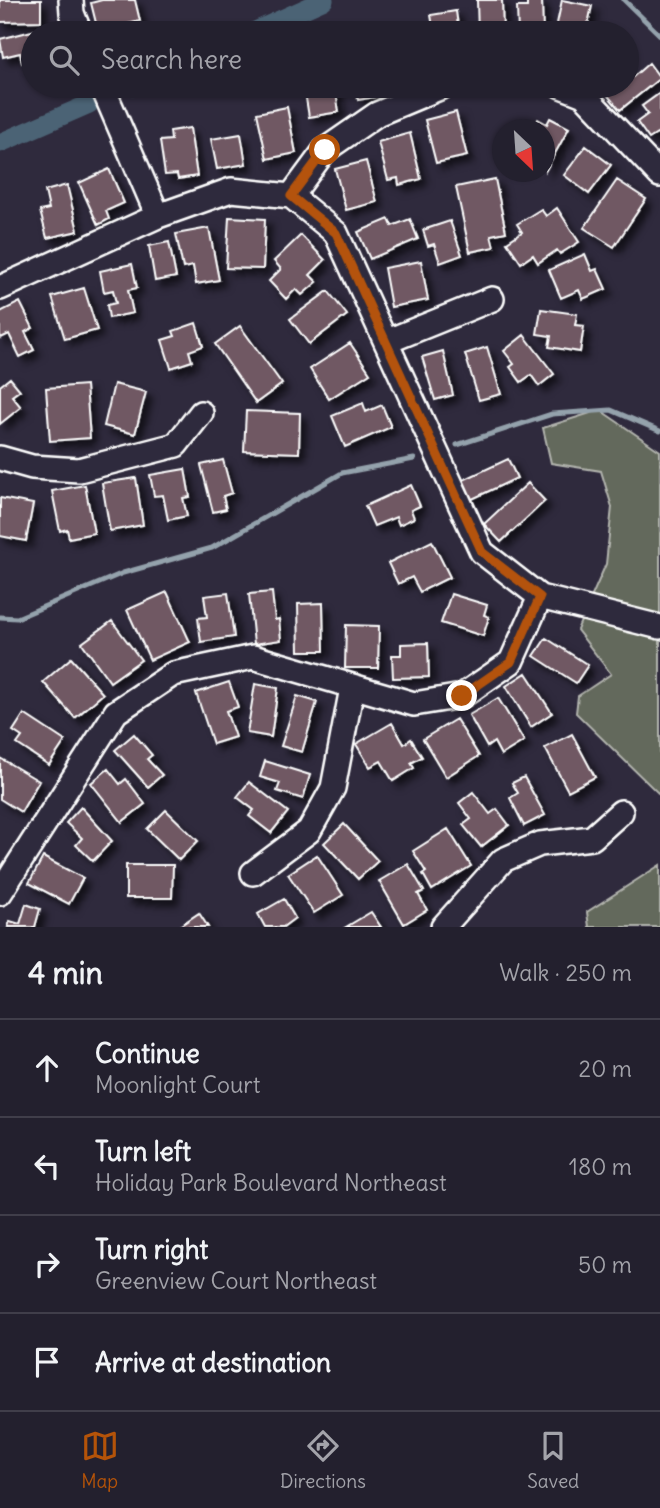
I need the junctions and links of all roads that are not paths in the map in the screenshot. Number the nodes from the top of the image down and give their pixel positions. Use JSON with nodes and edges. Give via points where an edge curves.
{"nodes":[{"id":1,"x":71,"y":0,"type":"edge"},
{"id":2,"x":75,"y":21,"type":"edge"},
{"id":3,"x":107,"y":98,"type":"edge"},
{"id":4,"x":415,"y":98,"type":"edge"},
{"id":5,"x":587,"y":98,"type":"edge"},
{"id":6,"x":660,"y":176,"type":"edge"},
{"id":7,"x":291,"y":196,"type":"junction"},
{"id":8,"x":158,"y":216,"type":"junction"},
{"id":9,"x":0,"y":288,"type":"edge"},
{"id":10,"x":492,"y":299,"type":"dead end"},
{"id":11,"x":388,"y":341,"type":"junction"},
{"id":12,"x":201,"y":413,"type":"dead end"},
{"id":13,"x":0,"y":458,"type":"edge"},
{"id":14,"x":540,"y":597,"type":"junction"},
{"id":15,"x":660,"y":627,"type":"edge"},
{"id":16,"x":352,"y":688,"type":"junction"},
{"id":17,"x":621,"y":812,"type":"dead end"},
{"id":18,"x":253,"y":873,"type":"dead end"},
{"id":19,"x":0,"y":893,"type":"edge"},
{"id":20,"x":443,"y":927,"type":"edge"}],
"edges":[{"from":1,"to":2,"type":"street"},
{"from":3,"to":8,"type":"street"},
{"from":4,"to":7,"type":"street","via":[[377,114],[325,150]]},
{"from":5,"to":6,"type":"street"},
{"from":7,"to":8,"type":"street","via":[[231,190]]},
{"from":7,"to":11,"type":"street","via":[[336,233]]},
{"from":8,"to":9,"type":"street"},
{"from":10,"to":11,"type":"street"},
{"from":11,"to":14,"type":"street","via":[[482,552]]},
{"from":12,"to":13,"type":"street","via":[[176,445],[79,470],[32,467]]},
{"from":14,"to":15,"type":"street"},
{"from":14,"to":16,"type":"street","via":[[511,662],[462,696],[414,704]]},
{"from":16,"to":18,"type":"street","via":[[333,789],[309,831]]},
{"from":16,"to":19,"type":"street","via":[[253,657],[173,674],[116,712]]},
{"from":17,"to":20,"type":"street","via":[[592,838],[540,844],[503,860]]}]}
